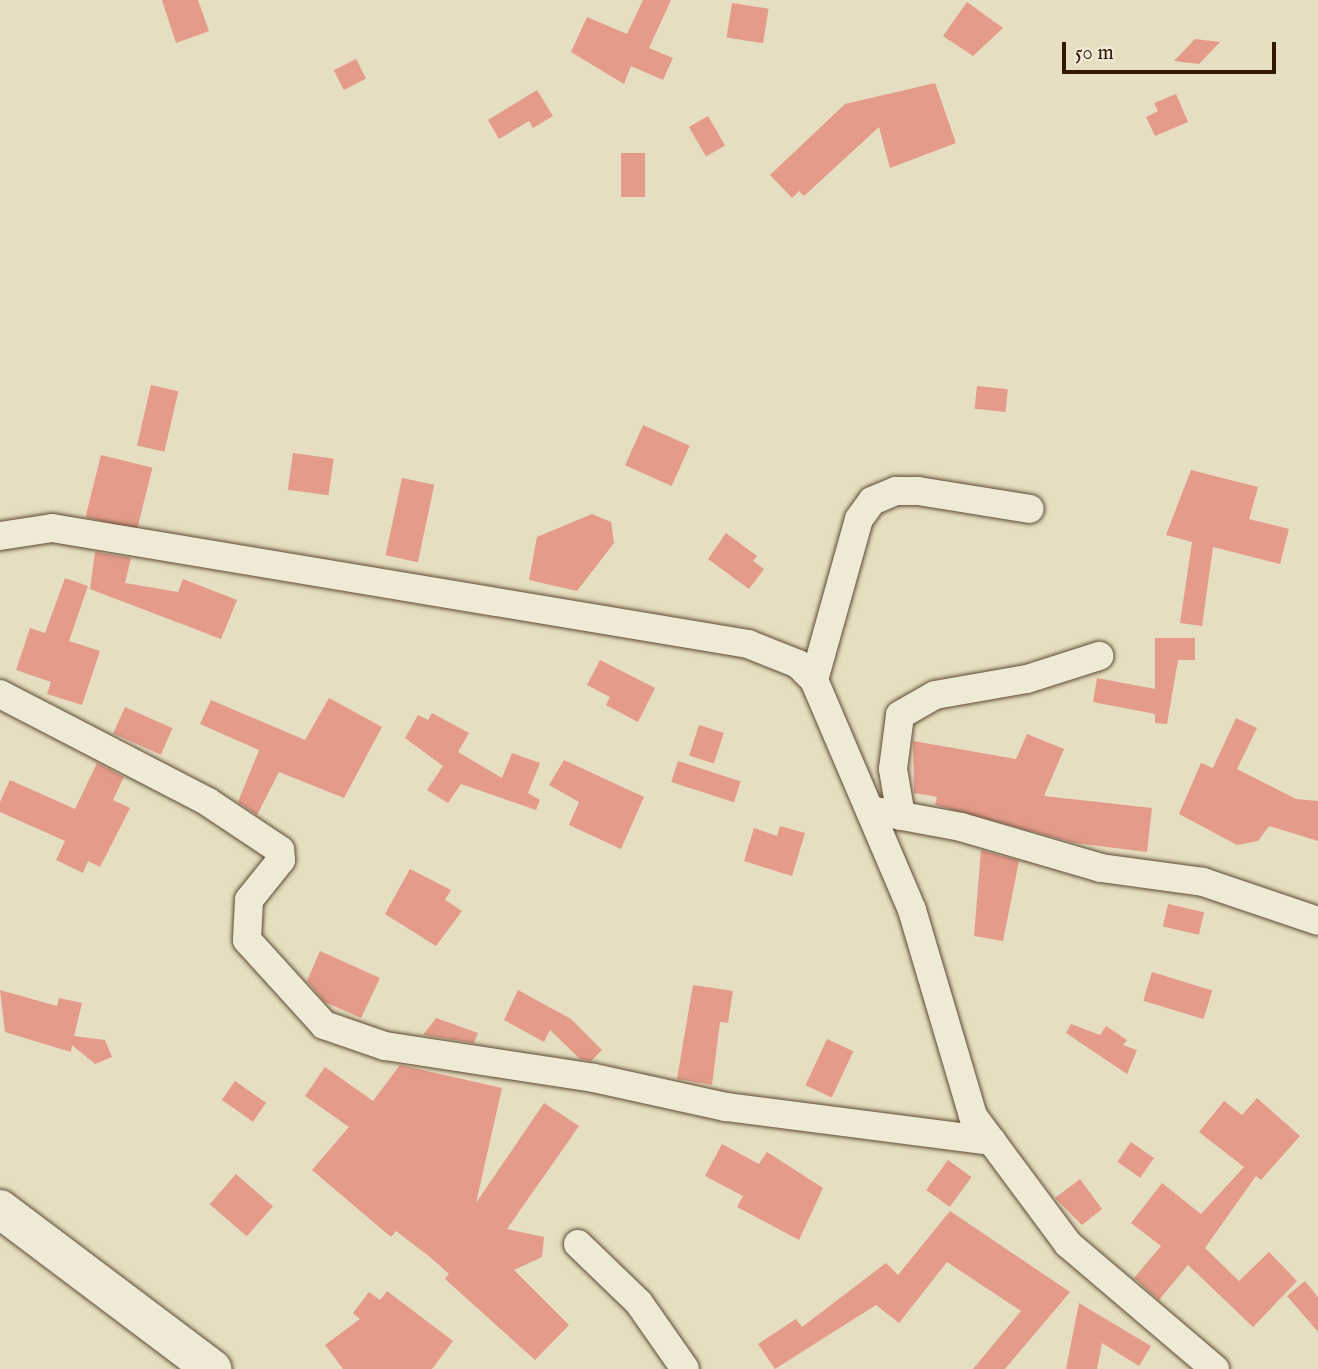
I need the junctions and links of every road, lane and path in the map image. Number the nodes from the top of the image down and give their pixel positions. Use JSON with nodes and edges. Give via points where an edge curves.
{"nodes":[{"id":1,"x":1030,"y":509,"type":"dead end"},
{"id":2,"x":0,"y":536,"type":"edge"},
{"id":3,"x":1099,"y":656,"type":"dead end"},
{"id":4,"x":814,"y":680,"type":"junction"},
{"id":5,"x":0,"y":694,"type":"edge"},
{"id":6,"x":870,"y":810,"type":"junction"},
{"id":7,"x":901,"y":816,"type":"junction"},
{"id":8,"x":1318,"y":922,"type":"edge"},
{"id":9,"x":992,"y":1142,"type":"junction"},
{"id":10,"x":0,"y":1209,"type":"edge"},
{"id":11,"x":578,"y":1244,"type":"dead end"},
{"id":12,"x":212,"y":1369,"type":"edge"},
{"id":13,"x":685,"y":1369,"type":"edge"},
{"id":14,"x":1215,"y":1369,"type":"edge"}],
"edges":[{"from":1,"to":4,"type":"street","via":[[918,491],[896,491],[872,501],[859,519]]},
{"from":2,"to":4,"type":"street","via":[[52,528],[748,643],[797,664]]},
{"from":3,"to":7,"type":"street","via":[[1027,679],[934,695],[900,715],[893,769]]},
{"from":4,"to":6,"type":"street"},
{"from":5,"to":9,"type":"street","via":[[208,802],[280,850],[281,860],[249,900],[247,940],[324,1025],[384,1046],[594,1078],[726,1107]]},
{"from":6,"to":7,"type":"street"},
{"from":6,"to":9,"type":"street","via":[[912,910],[952,1061],[973,1116]]},
{"from":7,"to":8,"type":"street","via":[[1101,868],[1203,882]]},
{"from":9,"to":14,"type":"street","via":[[1068,1244]]},
{"from":10,"to":12,"type":"main road"},
{"from":11,"to":13,"type":"street","via":[[639,1303]]}]}
